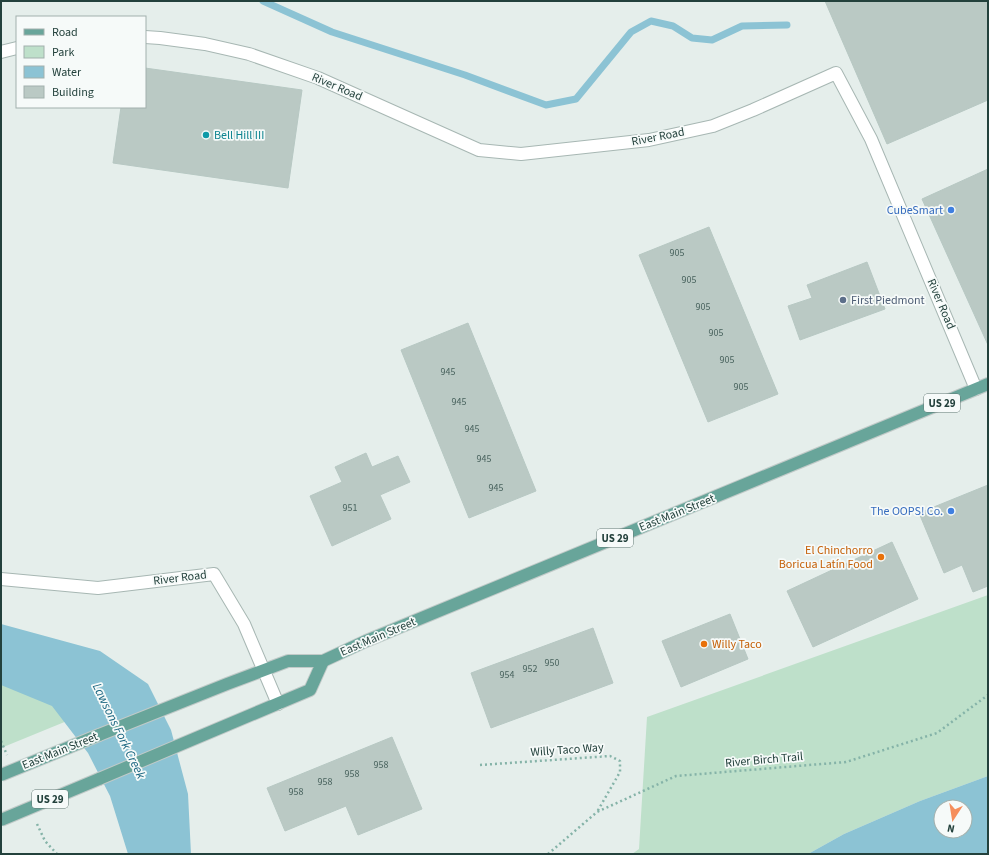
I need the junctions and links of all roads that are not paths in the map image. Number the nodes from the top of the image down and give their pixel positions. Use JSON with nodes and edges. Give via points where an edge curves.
{"nodes":[{"id":1,"x":146,"y":37,"type":"edge"},
{"id":2,"x":16,"y":48,"type":"edge"},
{"id":3,"x":1,"y":52,"type":"edge"},
{"id":4,"x":988,"y":384,"type":"edge"},
{"id":5,"x":976,"y":389,"type":"junction"},
{"id":6,"x":1,"y":579,"type":"edge"},
{"id":7,"x":323,"y":661,"type":"junction"},
{"id":8,"x":264,"y":670,"type":"junction"},
{"id":9,"x":278,"y":704,"type":"junction"},
{"id":10,"x":1,"y":775,"type":"edge"},
{"id":11,"x":1,"y":820,"type":"edge"}],
"edges":[{"from":1,"to":5,"type":"street","name":"River Road","via":[[205,44],[249,54],[318,78],[479,150],[521,154],[649,140],[713,126],[836,73],[871,139]]},
{"from":2,"to":3,"type":"street"},
{"from":4,"to":5,"type":"main road","name":"East Main Street","number":"US 29"},
{"from":5,"to":7,"type":"main road","name":"East Main Street","number":"US 29"},
{"from":6,"to":8,"type":"street","name":"River Road","via":[[98,588],[214,574],[244,624]]},
{"from":7,"to":8,"type":"main road","name":"East Main Street","number":"US 29","via":[[288,661]]},
{"from":7,"to":9,"type":"main road","number":"US 29","via":[[310,690]]},
{"from":8,"to":9,"type":"street","name":"River Road"},
{"from":8,"to":10,"type":"main road","name":"East Main Street","number":"US 29","bridge":true},
{"from":9,"to":11,"type":"main road","number":"US 29","bridge":true}]}
